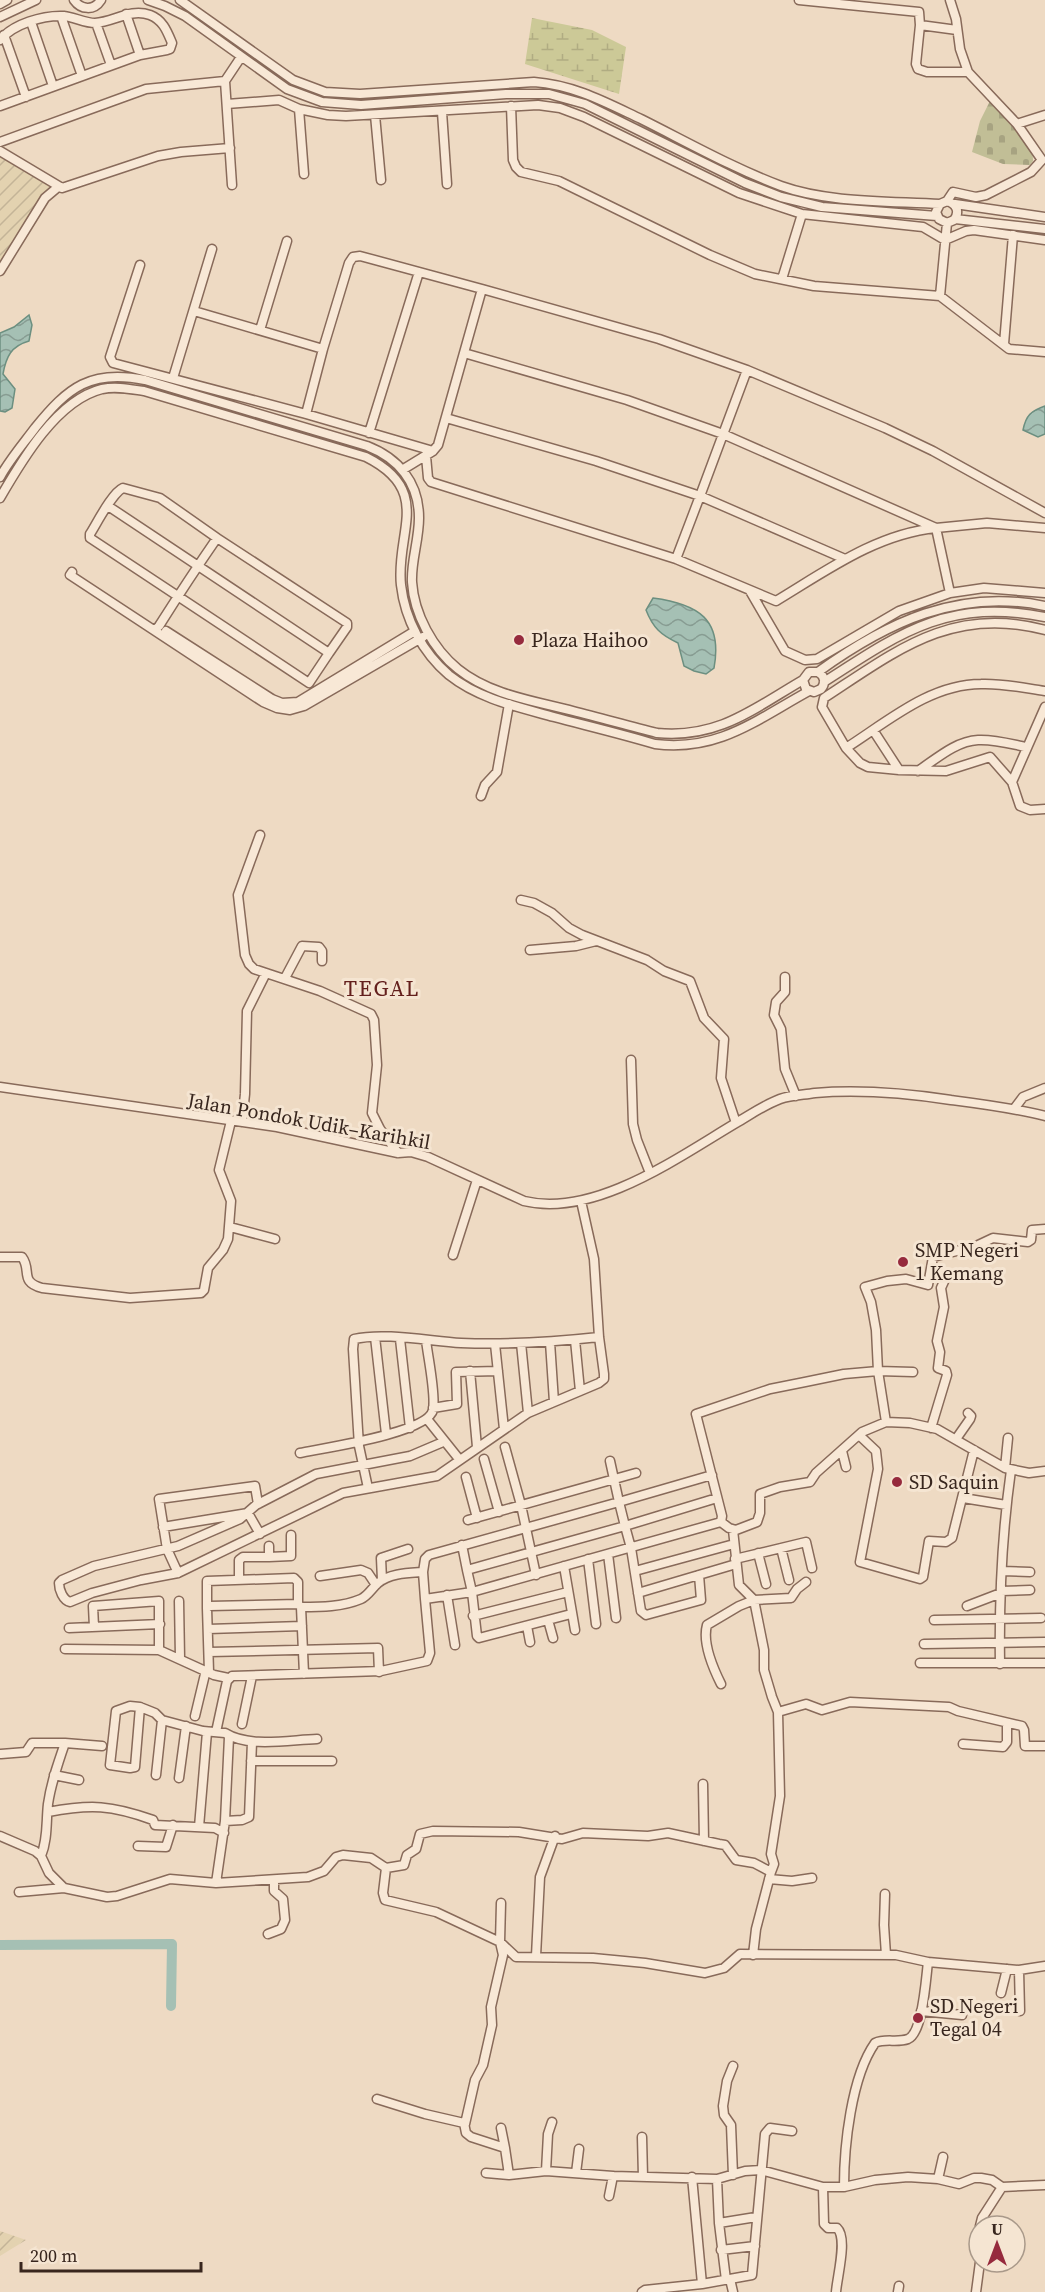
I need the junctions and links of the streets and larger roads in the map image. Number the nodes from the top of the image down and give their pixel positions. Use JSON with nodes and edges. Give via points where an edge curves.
{"nodes":[{"id":1,"x":7,"y":0,"type":"edge"},
{"id":2,"x":36,"y":0,"type":"edge"},
{"id":3,"x":74,"y":0,"type":"edge"},
{"id":4,"x":101,"y":0,"type":"edge"},
{"id":5,"x":148,"y":0,"type":"edge"},
{"id":6,"x":180,"y":0,"type":"edge"},
{"id":7,"x":799,"y":0,"type":"edge"},
{"id":8,"x":950,"y":0,"type":"edge"},
{"id":9,"x":0,"y":4,"type":"edge"},
{"id":10,"x":126,"y":14,"type":"junction"},
{"id":11,"x":61,"y":16,"type":"junction"},
{"id":12,"x":0,"y":17,"type":"edge"},
{"id":13,"x":32,"y":22,"type":"junction"},
{"id":14,"x":96,"y":22,"type":"junction"},
{"id":15,"x":920,"y":25,"type":"junction"},
{"id":16,"x":957,"y":30,"type":"junction"},
{"id":17,"x":2,"y":37,"type":"edge"},
{"id":18,"x":140,"y":55,"type":"junction"},
{"id":19,"x":241,"y":57,"type":"junction"},
{"id":20,"x":111,"y":65,"type":"junction"},
{"id":21,"x":968,"y":72,"type":"junction"},
{"id":22,"x":82,"y":76,"type":"junction"},
{"id":23,"x":225,"y":81,"type":"junction"},
{"id":24,"x":53,"y":86,"type":"junction"},
{"id":25,"x":26,"y":97,"type":"junction"},
{"id":26,"x":227,"y":104,"type":"junction"},
{"id":27,"x":0,"y":106,"type":"edge"},
{"id":28,"x":511,"y":106,"type":"junction"},
{"id":29,"x":299,"y":109,"type":"junction"},
{"id":30,"x":442,"y":112,"type":"junction"},
{"id":31,"x":375,"y":115,"type":"junction"},
{"id":32,"x":1045,"y":115,"type":"edge"},
{"id":33,"x":1017,"y":124,"type":"junction"},
{"id":34,"x":0,"y":142,"type":"edge"},
{"id":35,"x":230,"y":148,"type":"junction"},
{"id":36,"x":0,"y":151,"type":"edge"},
{"id":37,"x":1043,"y":162,"type":"edge"},
{"id":38,"x":304,"y":174,"type":"dead end"},
{"id":39,"x":381,"y":180,"type":"dead end"},
{"id":40,"x":447,"y":184,"type":"dead end"},
{"id":41,"x":232,"y":185,"type":"dead end"},
{"id":42,"x":58,"y":188,"type":"junction"},
{"id":43,"x":947,"y":203,"type":"junction"},
{"id":44,"x":802,"y":214,"type":"junction"},
{"id":45,"x":937,"y":216,"type":"junction"},
{"id":46,"x":1045,"y":217,"type":"edge"},
{"id":47,"x":951,"y":221,"type":"junction"},
{"id":48,"x":1045,"y":229,"type":"edge"},
{"id":49,"x":1013,"y":235,"type":"junction"},
{"id":50,"x":945,"y":240,"type":"junction"},
{"id":51,"x":1045,"y":240,"type":"edge"},
{"id":52,"x":287,"y":241,"type":"dead end"},
{"id":53,"x":212,"y":249,"type":"dead end"},
{"id":54,"x":140,"y":265,"type":"dead end"},
{"id":55,"x":0,"y":271,"type":"edge"},
{"id":56,"x":419,"y":272,"type":"junction"},
{"id":57,"x":782,"y":279,"type":"junction"},
{"id":58,"x":482,"y":289,"type":"junction"},
{"id":59,"x":940,"y":296,"type":"junction"},
{"id":60,"x":194,"y":311,"type":"junction"},
{"id":61,"x":260,"y":330,"type":"junction"},
{"id":62,"x":1004,"y":344,"type":"junction"},
{"id":63,"x":323,"y":349,"type":"junction"},
{"id":64,"x":464,"y":352,"type":"junction"},
{"id":65,"x":1045,"y":352,"type":"edge"},
{"id":66,"x":747,"y":370,"type":"junction"},
{"id":67,"x":173,"y":378,"type":"junction"},
{"id":68,"x":306,"y":414,"type":"junction"},
{"id":69,"x":446,"y":418,"type":"junction"},
{"id":70,"x":369,"y":433,"type":"junction"},
{"id":71,"x":723,"y":434,"type":"junction"},
{"id":72,"x":430,"y":453,"type":"junction"},
{"id":73,"x":402,"y":470,"type":"junction"},
{"id":74,"x":0,"y":477,"type":"edge"},
{"id":75,"x":700,"y":496,"type":"junction"},
{"id":76,"x":0,"y":498,"type":"edge"},
{"id":77,"x":108,"y":506,"type":"junction"},
{"id":78,"x":1045,"y":513,"type":"edge"},
{"id":79,"x":936,"y":528,"type":"junction"},
{"id":80,"x":1045,"y":528,"type":"edge"},
{"id":81,"x":216,"y":538,"type":"junction"},
{"id":82,"x":676,"y":559,"type":"junction"},
{"id":83,"x":845,"y":559,"type":"junction"},
{"id":84,"x":197,"y":567,"type":"junction"},
{"id":85,"x":750,"y":591,"type":"junction"},
{"id":86,"x":950,"y":593,"type":"junction"},
{"id":87,"x":1045,"y":593,"type":"edge"},
{"id":88,"x":178,"y":596,"type":"junction"},
{"id":89,"x":776,"y":601,"type":"junction"},
{"id":90,"x":1045,"y":606,"type":"edge"},
{"id":91,"x":763,"y":613,"type":"junction"},
{"id":92,"x":1045,"y":617,"type":"edge"},
{"id":93,"x":157,"y":628,"type":"junction"},
{"id":94,"x":1045,"y":630,"type":"edge"},
{"id":95,"x":429,"y":634,"type":"junction"},
{"id":96,"x":417,"y":635,"type":"junction"},
{"id":97,"x":329,"y":653,"type":"junction"},
{"id":98,"x":805,"y":660,"type":"junction"},
{"id":99,"x":818,"y":672,"type":"junction"},
{"id":100,"x":805,"y":677,"type":"junction"},
{"id":101,"x":824,"y":682,"type":"junction"},
{"id":102,"x":809,"y":691,"type":"junction"},
{"id":103,"x":1045,"y":691,"type":"edge"},
{"id":104,"x":509,"y":704,"type":"junction"},
{"id":105,"x":1045,"y":707,"type":"edge"},
{"id":106,"x":873,"y":730,"type":"junction"},
{"id":107,"x":986,"y":740,"type":"junction"},
{"id":108,"x":1026,"y":747,"type":"junction"},
{"id":109,"x":846,"y":748,"type":"junction"},
{"id":110,"x":987,"y":757,"type":"junction"},
{"id":111,"x":899,"y":770,"type":"junction"},
{"id":112,"x":918,"y":771,"type":"junction"},
{"id":113,"x":1012,"y":782,"type":"junction"},
{"id":114,"x":481,"y":796,"type":"dead end"},
{"id":115,"x":1045,"y":808,"type":"edge"},
{"id":116,"x":260,"y":835,"type":"dead end"},
{"id":117,"x":521,"y":900,"type":"dead end"},
{"id":118,"x":596,"y":941,"type":"junction"},
{"id":119,"x":530,"y":950,"type":"dead end"},
{"id":120,"x":322,"y":961,"type":"dead end"},
{"id":121,"x":266,"y":973,"type":"junction"},
{"id":122,"x":785,"y":977,"type":"dead end"},
{"id":123,"x":285,"y":978,"type":"junction"},
{"id":124,"x":631,"y":1060,"type":"dead end"},
{"id":125,"x":0,"y":1087,"type":"edge"},
{"id":126,"x":1045,"y":1088,"type":"edge"},
{"id":127,"x":796,"y":1095,"type":"junction"},
{"id":128,"x":1014,"y":1109,"type":"junction"},
{"id":129,"x":1045,"y":1116,"type":"edge"},
{"id":130,"x":231,"y":1121,"type":"junction"},
{"id":131,"x":242,"y":1122,"type":"junction"},
{"id":132,"x":736,"y":1123,"type":"junction"},
{"id":133,"x":398,"y":1154,"type":"junction"},
{"id":134,"x":650,"y":1173,"type":"junction"},
{"id":135,"x":477,"y":1180,"type":"junction"},
{"id":136,"x":580,"y":1201,"type":"junction"},
{"id":137,"x":230,"y":1227,"type":"junction"},
{"id":138,"x":1045,"y":1228,"type":"edge"},
{"id":139,"x":275,"y":1239,"type":"dead end"},
{"id":140,"x":453,"y":1255,"type":"dead end"},
{"id":141,"x":0,"y":1257,"type":"edge"},
{"id":142,"x":946,"y":1277,"type":"dead end"},
{"id":143,"x":375,"y":1337,"type":"junction"},
{"id":144,"x":599,"y":1337,"type":"junction"},
{"id":145,"x":400,"y":1339,"type":"junction"},
{"id":146,"x":426,"y":1340,"type":"junction"},
{"id":147,"x":575,"y":1340,"type":"junction"},
{"id":148,"x":550,"y":1342,"type":"junction"},
{"id":149,"x":521,"y":1343,"type":"junction"},
{"id":150,"x":495,"y":1344,"type":"junction"},
{"id":151,"x":470,"y":1371,"type":"junction"},
{"id":152,"x":498,"y":1371,"type":"junction"},
{"id":153,"x":878,"y":1371,"type":"junction"},
{"id":154,"x":913,"y":1372,"type":"dead end"},
{"id":155,"x":580,"y":1391,"type":"junction"},
{"id":156,"x":554,"y":1402,"type":"junction"},
{"id":157,"x":434,"y":1408,"type":"junction"},
{"id":158,"x":528,"y":1413,"type":"junction"},
{"id":159,"x":968,"y":1413,"type":"dead end"},
{"id":160,"x":427,"y":1419,"type":"junction"},
{"id":161,"x":886,"y":1422,"type":"junction"},
{"id":162,"x":410,"y":1428,"type":"junction"},
{"id":163,"x":931,"y":1428,"type":"junction"},
{"id":164,"x":504,"y":1429,"type":"junction"},
{"id":165,"x":386,"y":1434,"type":"junction"},
{"id":166,"x":859,"y":1435,"type":"junction"},
{"id":167,"x":1008,"y":1438,"type":"dead end"},
{"id":168,"x":956,"y":1439,"type":"junction"},
{"id":169,"x":358,"y":1440,"type":"junction"},
{"id":170,"x":443,"y":1442,"type":"junction"},
{"id":171,"x":477,"y":1447,"type":"junction"},
{"id":172,"x":505,"y":1448,"type":"dead end"},
{"id":173,"x":974,"y":1450,"type":"junction"},
{"id":174,"x":842,"y":1451,"type":"junction"},
{"id":175,"x":300,"y":1453,"type":"dead end"},
{"id":176,"x":484,"y":1459,"type":"dead end"},
{"id":177,"x":459,"y":1460,"type":"junction"},
{"id":178,"x":610,"y":1461,"type":"dead end"},
{"id":179,"x":362,"y":1465,"type":"junction"},
{"id":180,"x":846,"y":1467,"type":"dead end"},
{"id":181,"x":1008,"y":1469,"type":"junction"},
{"id":182,"x":1045,"y":1471,"type":"edge"},
{"id":183,"x":636,"y":1473,"type":"dead end"},
{"id":184,"x":712,"y":1475,"type":"junction"},
{"id":185,"x":466,"y":1477,"type":"dead end"},
{"id":186,"x":614,"y":1480,"type":"junction"},
{"id":187,"x":368,"y":1488,"type":"junction"},
{"id":188,"x":717,"y":1498,"type":"junction"},
{"id":189,"x":963,"y":1498,"type":"junction"},
{"id":190,"x":619,"y":1502,"type":"junction"},
{"id":191,"x":258,"y":1504,"type":"junction"},
{"id":192,"x":521,"y":1505,"type":"junction"},
{"id":193,"x":1006,"y":1505,"type":"junction"},
{"id":194,"x":499,"y":1512,"type":"junction"},
{"id":195,"x":248,"y":1513,"type":"junction"},
{"id":196,"x":721,"y":1522,"type":"junction"},
{"id":197,"x":625,"y":1526,"type":"junction"},
{"id":198,"x":163,"y":1527,"type":"junction"},
{"id":199,"x":526,"y":1529,"type":"junction"},
{"id":200,"x":733,"y":1530,"type":"junction"},
{"id":201,"x":260,"y":1534,"type":"junction"},
{"id":202,"x":291,"y":1535,"type":"dead end"},
{"id":203,"x":734,"y":1544,"type":"junction"},
{"id":204,"x":462,"y":1545,"type":"junction"},
{"id":205,"x":268,"y":1546,"type":"dead end"},
{"id":206,"x":631,"y":1548,"type":"junction"},
{"id":207,"x":781,"y":1548,"type":"junction"},
{"id":208,"x":167,"y":1549,"type":"junction"},
{"id":209,"x":408,"y":1549,"type":"dead end"},
{"id":210,"x":531,"y":1552,"type":"junction"},
{"id":211,"x":758,"y":1553,"type":"junction"},
{"id":212,"x":608,"y":1554,"type":"junction"},
{"id":213,"x":268,"y":1557,"type":"junction"},
{"id":214,"x":588,"y":1559,"type":"junction"},
{"id":215,"x":735,"y":1561,"type":"junction"},
{"id":216,"x":564,"y":1566,"type":"junction"},
{"id":217,"x":812,"y":1568,"type":"dead end"},
{"id":218,"x":467,"y":1570,"type":"junction"},
{"id":219,"x":635,"y":1571,"type":"junction"},
{"id":220,"x":1002,"y":1571,"type":"junction"},
{"id":221,"x":423,"y":1572,"type":"junction"},
{"id":222,"x":1030,"y":1572,"type":"dead end"},
{"id":223,"x":178,"y":1574,"type":"junction"},
{"id":224,"x":536,"y":1575,"type":"junction"},
{"id":225,"x":699,"y":1575,"type":"junction"},
{"id":226,"x":320,"y":1576,"type":"dead end"},
{"id":227,"x":239,"y":1580,"type":"junction"},
{"id":228,"x":789,"y":1580,"type":"dead end"},
{"id":229,"x":379,"y":1582,"type":"junction"},
{"id":230,"x":806,"y":1582,"type":"dead end"},
{"id":231,"x":766,"y":1584,"type":"dead end"},
{"id":232,"x":1030,"y":1590,"type":"dead end"},
{"id":233,"x":472,"y":1592,"type":"junction"},
{"id":234,"x":568,"y":1592,"type":"junction"},
{"id":235,"x":1001,"y":1592,"type":"junction"},
{"id":236,"x":638,"y":1593,"type":"junction"},
{"id":237,"x":447,"y":1595,"type":"junction"},
{"id":238,"x":425,"y":1599,"type":"junction"},
{"id":239,"x":754,"y":1600,"type":"junction"},
{"id":240,"x":179,"y":1601,"type":"dead end"},
{"id":241,"x":299,"y":1606,"type":"junction"},
{"id":242,"x":968,"y":1606,"type":"dead end"},
{"id":243,"x":207,"y":1608,"type":"junction"},
{"id":244,"x":571,"y":1614,"type":"junction"},
{"id":245,"x":473,"y":1616,"type":"junction"},
{"id":246,"x":616,"y":1618,"type":"dead end"},
{"id":247,"x":1000,"y":1618,"type":"junction"},
{"id":248,"x":1041,"y":1618,"type":"dead end"},
{"id":249,"x":548,"y":1620,"type":"junction"},
{"id":250,"x":934,"y":1620,"type":"dead end"},
{"id":251,"x":160,"y":1624,"type":"junction"},
{"id":252,"x":596,"y":1624,"type":"dead end"},
{"id":253,"x":302,"y":1626,"type":"junction"},
{"id":254,"x":527,"y":1626,"type":"junction"},
{"id":255,"x":94,"y":1627,"type":"junction"},
{"id":256,"x":69,"y":1628,"type":"dead end"},
{"id":257,"x":208,"y":1629,"type":"junction"},
{"id":258,"x":575,"y":1630,"type":"dead end"},
{"id":259,"x":553,"y":1638,"type":"dead end"},
{"id":260,"x":530,"y":1642,"type":"dead end"},
{"id":261,"x":1045,"y":1642,"type":"edge"},
{"id":262,"x":1000,"y":1643,"type":"junction"},
{"id":263,"x":924,"y":1644,"type":"dead end"},
{"id":264,"x":454,"y":1645,"type":"dead end"},
{"id":265,"x":65,"y":1649,"type":"dead end"},
{"id":266,"x":159,"y":1650,"type":"junction"},
{"id":267,"x":303,"y":1650,"type":"junction"},
{"id":268,"x":209,"y":1652,"type":"junction"},
{"id":269,"x":180,"y":1658,"type":"junction"},
{"id":270,"x":920,"y":1663,"type":"dead end"},
{"id":271,"x":1045,"y":1663,"type":"edge"},
{"id":272,"x":1000,"y":1664,"type":"junction"},
{"id":273,"x":207,"y":1671,"type":"junction"},
{"id":274,"x":379,"y":1672,"type":"junction"},
{"id":275,"x":304,"y":1674,"type":"junction"},
{"id":276,"x":252,"y":1676,"type":"junction"},
{"id":277,"x":228,"y":1678,"type":"junction"},
{"id":278,"x":721,"y":1684,"type":"dead end"},
{"id":279,"x":140,"y":1707,"type":"junction"},
{"id":280,"x":778,"y":1712,"type":"junction"},
{"id":281,"x":195,"y":1716,"type":"dead end"},
{"id":282,"x":162,"y":1720,"type":"junction"},
{"id":283,"x":1007,"y":1723,"type":"junction"},
{"id":284,"x":242,"y":1724,"type":"dead end"},
{"id":285,"x":186,"y":1726,"type":"junction"},
{"id":286,"x":211,"y":1732,"type":"junction"},
{"id":287,"x":230,"y":1737,"type":"junction"},
{"id":288,"x":317,"y":1739,"type":"dead end"},
{"id":289,"x":252,"y":1742,"type":"junction"},
{"id":290,"x":65,"y":1743,"type":"junction"},
{"id":291,"x":963,"y":1744,"type":"dead end"},
{"id":292,"x":102,"y":1746,"type":"dead end"},
{"id":293,"x":1045,"y":1746,"type":"edge"},
{"id":294,"x":1,"y":1754,"type":"edge"},
{"id":295,"x":251,"y":1761,"type":"junction"},
{"id":296,"x":332,"y":1761,"type":"dead end"},
{"id":297,"x":54,"y":1775,"type":"junction"},
{"id":298,"x":156,"y":1775,"type":"dead end"},
{"id":299,"x":179,"y":1778,"type":"dead end"},
{"id":300,"x":79,"y":1780,"type":"dead end"},
{"id":301,"x":704,"y":1784,"type":"dead end"},
{"id":302,"x":48,"y":1812,"type":"junction"},
{"id":303,"x":225,"y":1821,"type":"junction"},
{"id":304,"x":173,"y":1825,"type":"junction"},
{"id":305,"x":199,"y":1827,"type":"junction"},
{"id":306,"x":224,"y":1833,"type":"junction"},
{"id":307,"x":0,"y":1836,"type":"edge"},
{"id":308,"x":555,"y":1836,"type":"junction"},
{"id":309,"x":704,"y":1841,"type":"junction"},
{"id":310,"x":138,"y":1846,"type":"dead end"},
{"id":311,"x":41,"y":1856,"type":"junction"},
{"id":312,"x":386,"y":1868,"type":"junction"},
{"id":313,"x":770,"y":1876,"type":"junction"},
{"id":314,"x":812,"y":1878,"type":"dead end"},
{"id":315,"x":274,"y":1880,"type":"junction"},
{"id":316,"x":216,"y":1883,"type":"junction"},
{"id":317,"x":64,"y":1888,"type":"junction"},
{"id":318,"x":19,"y":1892,"type":"dead end"},
{"id":319,"x":885,"y":1894,"type":"dead end"},
{"id":320,"x":501,"y":1903,"type":"dead end"},
{"id":321,"x":268,"y":1934,"type":"dead end"},
{"id":322,"x":500,"y":1942,"type":"junction"},
{"id":323,"x":753,"y":1955,"type":"junction"},
{"id":324,"x":886,"y":1955,"type":"junction"},
{"id":325,"x":536,"y":1956,"type":"junction"},
{"id":326,"x":928,"y":1962,"type":"junction"},
{"id":327,"x":1045,"y":1966,"type":"edge"},
{"id":328,"x":1007,"y":1969,"type":"junction"},
{"id":329,"x":1019,"y":1970,"type":"junction"},
{"id":330,"x":1001,"y":1993,"type":"dead end"},
{"id":331,"x":921,"y":2011,"type":"junction"},
{"id":332,"x":1020,"y":2011,"type":"dead end"},
{"id":333,"x":962,"y":2015,"type":"dead end"},
{"id":334,"x":733,"y":2066,"type":"dead end"},
{"id":335,"x":377,"y":2099,"type":"dead end"},
{"id":336,"x":552,"y":2122,"type":"dead end"},
{"id":337,"x":465,"y":2124,"type":"junction"},
{"id":338,"x":501,"y":2128,"type":"dead end"},
{"id":339,"x":792,"y":2132,"type":"dead end"},
{"id":340,"x":642,"y":2137,"type":"dead end"},
{"id":341,"x":506,"y":2148,"type":"junction"},
{"id":342,"x":579,"y":2149,"type":"dead end"},
{"id":343,"x":943,"y":2157,"type":"dead end"},
{"id":344,"x":761,"y":2170,"type":"junction"},
{"id":345,"x":546,"y":2171,"type":"junction"},
{"id":346,"x":486,"y":2173,"type":"dead end"},
{"id":347,"x":576,"y":2173,"type":"junction"},
{"id":348,"x":509,"y":2175,"type":"junction"},
{"id":349,"x":733,"y":2175,"type":"junction"},
{"id":350,"x":613,"y":2176,"type":"junction"},
{"id":351,"x":643,"y":2177,"type":"junction"},
{"id":352,"x":692,"y":2177,"type":"junction"},
{"id":353,"x":717,"y":2179,"type":"junction"},
{"id":354,"x":938,"y":2179,"type":"junction"},
{"id":355,"x":1045,"y":2185,"type":"edge"},
{"id":356,"x":823,"y":2187,"type":"junction"},
{"id":357,"x":844,"y":2187,"type":"junction"},
{"id":358,"x":1002,"y":2187,"type":"junction"},
{"id":359,"x":609,"y":2196,"type":"dead end"},
{"id":360,"x":985,"y":2214,"type":"edge"},
{"id":361,"x":756,"y":2217,"type":"junction"},
{"id":362,"x":719,"y":2223,"type":"junction"},
{"id":363,"x":755,"y":2246,"type":"junction"},
{"id":364,"x":722,"y":2250,"type":"junction"},
{"id":365,"x":978,"y":2274,"type":"edge"},
{"id":366,"x":728,"y":2279,"type":"junction"},
{"id":367,"x":702,"y":2284,"type":"junction"},
{"id":368,"x":642,"y":2292,"type":"edge"},
{"id":369,"x":732,"y":2292,"type":"edge"},
{"id":370,"x":836,"y":2292,"type":"edge"},
{"id":371,"x":976,"y":2292,"type":"edge"}],
"edges":[{"from":1,"to":9,"type":"street"},
{"from":2,"to":12,"type":"street"},
{"from":3,"to":4,"type":"street","via":[[87,8]]},
{"from":5,"to":19,"type":"street","via":[[185,16]]},
{"from":6,"to":43,"type":"street","via":[[292,80],[325,92],[360,94],[552,83],[588,93],[784,187],[824,195]]},
{"from":7,"to":15,"type":"street","via":[[918,11]]},
{"from":8,"to":16,"type":"street"},
{"from":10,"to":14,"type":"street"},
{"from":10,"to":18,"type":"street"},
{"from":10,"to":18,"type":"street","via":[[157,18],[172,43],[170,49]]},
{"from":11,"to":13,"type":"street"},
{"from":11,"to":14,"type":"street"},
{"from":11,"to":22,"type":"street"},
{"from":13,"to":17,"type":"street"},
{"from":13,"to":24,"type":"street"},
{"from":14,"to":20,"type":"street"},
{"from":15,"to":16,"type":"street"},
{"from":15,"to":21,"type":"street","via":[[918,69]]},
{"from":16,"to":21,"type":"street"},
{"from":17,"to":25,"type":"street"},
{"from":18,"to":20,"type":"street"},
{"from":19,"to":23,"type":"street"},
{"from":19,"to":45,"type":"street","via":[[287,89],[313,100],[341,105],[533,93],[567,98],[781,197],[822,207]]},
{"from":20,"to":22,"type":"street"},
{"from":21,"to":33,"type":"street"},
{"from":22,"to":24,"type":"street"},
{"from":23,"to":26,"type":"street"},
{"from":23,"to":34,"type":"street","via":[[146,89]]},
{"from":24,"to":25,"type":"street"},
{"from":25,"to":27,"type":"street"},
{"from":26,"to":29,"type":"street","via":[[279,100]]},
{"from":26,"to":35,"type":"street"},
{"from":28,"to":30,"type":"street"},
{"from":28,"to":44,"type":"street","via":[[538,105],[572,112],[739,193]]},
{"from":28,"to":57,"type":"street","via":[[513,160],[521,172],[559,181],[731,264]]},
{"from":29,"to":31,"type":"street","via":[[337,116]]},
{"from":29,"to":38,"type":"street"},
{"from":30,"to":31,"type":"street"},
{"from":30,"to":40,"type":"street"},
{"from":31,"to":39,"type":"street"},
{"from":32,"to":33,"type":"street"},
{"from":33,"to":37,"type":"street"},
{"from":35,"to":41,"type":"street"},
{"from":35,"to":42,"type":"street","via":[[158,156]]},
{"from":36,"to":42,"type":"street"},
{"from":37,"to":43,"type":"street","via":[[986,195],[953,192]]},
{"from":42,"to":55,"type":"street","via":[[45,198]]},
{"from":43,"to":45,"type":"street","via":[[936,212]]},
{"from":43,"to":46,"type":"street"},
{"from":43,"to":47,"type":"street","via":[[957,209]]},
{"from":44,"to":50,"type":"street","via":[[923,227]]},
{"from":44,"to":57,"type":"street"},
{"from":45,"to":47,"type":"street"},
{"from":47,"to":48,"type":"street"},
{"from":47,"to":50,"type":"street"},
{"from":49,"to":50,"type":"street","via":[[966,231]]},
{"from":49,"to":51,"type":"street"},
{"from":49,"to":62,"type":"street"},
{"from":50,"to":59,"type":"street"},
{"from":52,"to":61,"type":"street"},
{"from":53,"to":60,"type":"street"},
{"from":54,"to":67,"type":"street","via":[[110,360]]},
{"from":56,"to":58,"type":"street"},
{"from":56,"to":63,"type":"street","via":[[353,257]]},
{"from":56,"to":70,"type":"street"},
{"from":57,"to":59,"type":"street","via":[[814,286]]},
{"from":58,"to":64,"type":"street"},
{"from":58,"to":66,"type":"street","via":[[659,339]]},
{"from":59,"to":62,"type":"street"},
{"from":60,"to":61,"type":"street"},
{"from":60,"to":67,"type":"street"},
{"from":61,"to":63,"type":"street"},
{"from":62,"to":65,"type":"street","via":[[1009,349]]},
{"from":63,"to":68,"type":"street"},
{"from":64,"to":69,"type":"street"},
{"from":64,"to":71,"type":"street","via":[[627,400]]},
{"from":66,"to":71,"type":"street"},
{"from":66,"to":78,"type":"street","via":[[933,451]]},
{"from":67,"to":68,"type":"street"},
{"from":68,"to":70,"type":"street"},
{"from":69,"to":72,"type":"street","via":[[438,445]]},
{"from":69,"to":75,"type":"street"},
{"from":70,"to":72,"type":"street"},
{"from":71,"to":75,"type":"street"},
{"from":71,"to":79,"type":"street"},
{"from":72,"to":73,"type":"street"},
{"from":72,"to":82,"type":"street","via":[[431,483]]},
{"from":73,"to":74,"type":"street","via":[[384,453],[367,446],[122,375],[97,379],[74,389],[53,405]]},
{"from":73,"to":95,"type":"street","via":[[418,507],[412,585]]},
{"from":75,"to":82,"type":"street"},
{"from":75,"to":83,"type":"street"},
{"from":76,"to":96,"type":"street","via":[[60,413],[77,399],[103,389],[144,391],[366,458],[390,474],[404,496],[408,520],[401,585]]},
{"from":77,"to":81,"type":"street","via":[[123,488],[160,498]]},
{"from":77,"to":84,"type":"street"},
{"from":77,"to":88,"type":"street","via":[[90,538]]},
{"from":79,"to":80,"type":"street","via":[[987,523]]},
{"from":79,"to":83,"type":"street","via":[[893,538]]},
{"from":79,"to":86,"type":"street"},
{"from":81,"to":84,"type":"street"},
{"from":81,"to":97,"type":"street","via":[[347,623]]},
{"from":82,"to":85,"type":"street"},
{"from":83,"to":89,"type":"street"},
{"from":84,"to":88,"type":"street"},
{"from":84,"to":97,"type":"street"},
{"from":85,"to":89,"type":"street"},
{"from":85,"to":91,"type":"street"},
{"from":86,"to":87,"type":"street","via":[[984,588]]},
{"from":86,"to":98,"type":"street","via":[[899,611],[817,659]]},
{"from":88,"to":93,"type":"street"},
{"from":88,"to":97,"type":"street","via":[[309,683]]},
{"from":89,"to":91,"type":"street"},
{"from":90,"to":99,"type":"street","via":[[986,601],[942,607],[859,645]]},
{"from":91,"to":98,"type":"street","via":[[785,651]]},
{"from":92,"to":101,"type":"street","via":[[986,612],[950,616],[899,634]]},
{"from":93,"to":93,"type":"street","via":[[70,575],[72,572]]},
{"from":93,"to":96,"type":"street","via":[[282,703],[298,702]]},
{"from":94,"to":109,"type":"street","via":[[985,623],[962,626],[902,647],[824,699],[822,707]]},
{"from":95,"to":96,"type":"street"},
{"from":95,"to":100,"type":"street","via":[[459,670],[484,685],[657,733],[688,734],[721,727]]},
{"from":96,"to":104,"type":"street","via":[[433,660],[452,676],[479,693]]},
{"from":98,"to":100,"type":"street"},
{"from":99,"to":100,"type":"street","via":[[812,671]]},
{"from":99,"to":101,"type":"street"},
{"from":100,"to":102,"type":"street","via":[[804,686]]},
{"from":101,"to":102,"type":"street","via":[[819,690]]},
{"from":102,"to":104,"type":"street","via":[[722,738],[688,746],[655,744]]},
{"from":103,"to":106,"type":"street","via":[[996,684],[962,686],[926,698]]},
{"from":104,"to":114,"type":"street","via":[[497,772],[484,785]]},
{"from":105,"to":108,"type":"street"},
{"from":106,"to":109,"type":"street"},
{"from":106,"to":111,"type":"street"},
{"from":107,"to":108,"type":"street"},
{"from":107,"to":110,"type":"street"},
{"from":107,"to":112,"type":"street","via":[[962,744]]},
{"from":108,"to":113,"type":"street"},
{"from":109,"to":111,"type":"street","via":[[868,767]]},
{"from":110,"to":112,"type":"street","via":[[946,771]]},
{"from":110,"to":113,"type":"street"},
{"from":111,"to":112,"type":"street"},
{"from":113,"to":115,"type":"street","via":[[1020,806],[1030,810]]},
{"from":116,"to":121,"type":"street","via":[[238,895],[245,958],[251,967]]},
{"from":117,"to":118,"type":"street","via":[[541,907],[569,928]]},
{"from":118,"to":119,"type":"street"},
{"from":118,"to":132,"type":"street","via":[[690,981],[704,1018],[724,1039],[722,1078]]},
{"from":120,"to":123,"type":"street","via":[[321,949],[302,946]]},
{"from":121,"to":123,"type":"street"},
{"from":121,"to":131,"type":"street","via":[[247,1011]]},
{"from":122,"to":127,"type":"street","via":[[785,992],[776,1002],[774,1019],[781,1029],[785,1069]]},
{"from":123,"to":133,"type":"street","via":[[366,1011],[373,1018],[378,1065],[372,1113]]},
{"from":124,"to":134,"type":"street","via":[[633,1124]]},
{"from":125,"to":130,"type":"street","name":"Jalan Pondok Udik–Karihkil"},
{"from":126,"to":128,"type":"street","via":[[1023,1097]]},
{"from":127,"to":128,"type":"street","name":"Jalan Pondok Udik–Karihkil","via":[[878,1091]]},
{"from":127,"to":132,"type":"street","name":"Jalan Pondok Udik–Karihkil","via":[[769,1104]]},
{"from":128,"to":129,"type":"street","name":"Jalan Pondok Udik–Karihkil"},
{"from":130,"to":131,"type":"street","name":"Jalan Pondok Udik–Karihkil"},
{"from":130,"to":137,"type":"street","via":[[219,1170],[231,1201]]},
{"from":131,"to":133,"type":"street","name":"Jalan Pondok Udik–Karihkil"},
{"from":132,"to":134,"type":"street","name":"Jalan Pondok Udik–Karihkil"},
{"from":133,"to":135,"type":"street","name":"Jalan Pondok Udik–Karihkil","via":[[411,1152],[428,1157]]},
{"from":134,"to":136,"type":"street","name":"Jalan Pondok Udik–Karihkil"},
{"from":135,"to":136,"type":"street","name":"Jalan Pondok Udik–Karihkil","via":[[539,1205]]},
{"from":135,"to":140,"type":"street"},
{"from":136,"to":144,"type":"street","via":[[594,1259]]},
{"from":137,"to":139,"type":"street"},
{"from":137,"to":141,"type":"street","via":[[225,1246],[208,1268],[204,1290],[198,1294],[130,1298],[42,1288],[28,1280],[22,1257]]},
{"from":138,"to":153,"type":"street","via":[[1032,1230],[1028,1242],[993,1238],[933,1257],[928,1285],[900,1279],[865,1287],[876,1330]]},
{"from":142,"to":163,"type":"street","via":[[941,1288],[944,1307],[937,1366],[947,1375]]},
{"from":143,"to":145,"type":"street"},
{"from":143,"to":165,"type":"street"},
{"from":143,"to":169,"type":"street","via":[[357,1338],[353,1342]]},
{"from":144,"to":147,"type":"street"},
{"from":144,"to":155,"type":"street","via":[[604,1379]]},
{"from":145,"to":146,"type":"street"},
{"from":145,"to":162,"type":"street"},
{"from":146,"to":150,"type":"street"},
{"from":146,"to":157,"type":"street"},
{"from":147,"to":148,"type":"street"},
{"from":147,"to":155,"type":"street"},
{"from":148,"to":149,"type":"street"},
{"from":148,"to":156,"type":"street"},
{"from":149,"to":150,"type":"street"},
{"from":149,"to":158,"type":"street"},
{"from":150,"to":152,"type":"street"},
{"from":151,"to":152,"type":"street"},
{"from":151,"to":157,"type":"street","via":[[456,1372],[457,1404]]},
{"from":151,"to":171,"type":"street"},
{"from":152,"to":164,"type":"street"},
{"from":153,"to":154,"type":"street"},
{"from":153,"to":161,"type":"street"},
{"from":153,"to":184,"type":"street","via":[[770,1389],[696,1414]]},
{"from":155,"to":156,"type":"street"},
{"from":156,"to":158,"type":"street"},
{"from":157,"to":160,"type":"street"},
{"from":158,"to":164,"type":"street"},
{"from":159,"to":168,"type":"street","via":[[970,1419]]},
{"from":160,"to":162,"type":"street"},
{"from":160,"to":170,"type":"street"},
{"from":161,"to":163,"type":"street"},
{"from":161,"to":166,"type":"street"},
{"from":162,"to":165,"type":"street"},
{"from":163,"to":168,"type":"street"},
{"from":164,"to":171,"type":"street"},
{"from":165,"to":169,"type":"street"},
{"from":166,"to":174,"type":"street"},
{"from":166,"to":189,"type":"street","via":[[876,1451],[879,1469],[862,1563],[922,1578],[927,1542],[950,1542]]},
{"from":167,"to":181,"type":"street"},
{"from":168,"to":173,"type":"street"},
{"from":169,"to":175,"type":"street"},
{"from":169,"to":179,"type":"street"},
{"from":170,"to":177,"type":"street"},
{"from":170,"to":179,"type":"street","via":[[410,1456]]},
{"from":171,"to":177,"type":"street"},
{"from":172,"to":192,"type":"street"},
{"from":173,"to":181,"type":"street"},
{"from":173,"to":189,"type":"street"},
{"from":174,"to":180,"type":"street"},
{"from":174,"to":200,"type":"street","via":[[810,1482],[780,1486],[760,1494],[757,1522]]},
{"from":176,"to":194,"type":"street"},
{"from":177,"to":187,"type":"street","via":[[437,1476]]},
{"from":178,"to":186,"type":"street"},
{"from":179,"to":187,"type":"street"},
{"from":179,"to":191,"type":"street","via":[[316,1474]]},
{"from":181,"to":182,"type":"street"},
{"from":181,"to":193,"type":"street"},
{"from":183,"to":186,"type":"street"},
{"from":184,"to":188,"type":"street"},
{"from":184,"to":190,"type":"street"},
{"from":185,"to":194,"type":"street","via":[[473,1519]]},
{"from":186,"to":190,"type":"street"},
{"from":186,"to":192,"type":"street"},
{"from":187,"to":201,"type":"street","via":[[343,1492]]},
{"from":188,"to":196,"type":"street"},
{"from":188,"to":197,"type":"street"},
{"from":189,"to":193,"type":"street"},
{"from":190,"to":197,"type":"street"},
{"from":190,"to":199,"type":"street"},
{"from":191,"to":195,"type":"street"},
{"from":191,"to":198,"type":"street","via":[[255,1486],[159,1499]]},
{"from":192,"to":194,"type":"street"},
{"from":192,"to":199,"type":"street"},
{"from":193,"to":220,"type":"street"},
{"from":195,"to":198,"type":"street"},
{"from":195,"to":201,"type":"street"},
{"from":195,"to":208,"type":"street"},
{"from":196,"to":200,"type":"street"},
{"from":196,"to":206,"type":"street"},
{"from":197,"to":206,"type":"street"},
{"from":197,"to":210,"type":"street"},
{"from":198,"to":208,"type":"street"},
{"from":199,"to":204,"type":"street"},
{"from":199,"to":210,"type":"street"},
{"from":200,"to":203,"type":"street"},
{"from":201,"to":223,"type":"street"},
{"from":202,"to":213,"type":"street","via":[[291,1556]]},
{"from":203,"to":215,"type":"street"},
{"from":203,"to":219,"type":"street"},
{"from":204,"to":218,"type":"street"},
{"from":204,"to":221,"type":"street","via":[[429,1555]]},
{"from":205,"to":213,"type":"street"},
{"from":206,"to":212,"type":"street"},
{"from":206,"to":219,"type":"street"},
{"from":207,"to":211,"type":"street"},
{"from":207,"to":217,"type":"street","via":[[806,1542]]},
{"from":207,"to":228,"type":"street"},
{"from":208,"to":223,"type":"street"},
{"from":208,"to":223,"type":"street","via":[[94,1566],[62,1580],[59,1583],[63,1598],[70,1602],[102,1590]]},
{"from":209,"to":229,"type":"street","via":[[381,1558]]},
{"from":210,"to":218,"type":"street"},
{"from":210,"to":224,"type":"street"},
{"from":211,"to":215,"type":"street"},
{"from":211,"to":231,"type":"street"},
{"from":212,"to":214,"type":"street"},
{"from":212,"to":246,"type":"street"},
{"from":213,"to":227,"type":"street","via":[[239,1560]]},
{"from":214,"to":216,"type":"street"},
{"from":214,"to":252,"type":"street"},
{"from":215,"to":225,"type":"street"},
{"from":215,"to":239,"type":"street","via":[[739,1585]]},
{"from":216,"to":224,"type":"street"},
{"from":216,"to":234,"type":"street"},
{"from":218,"to":233,"type":"street"},
{"from":219,"to":236,"type":"street"},
{"from":220,"to":222,"type":"street"},
{"from":220,"to":235,"type":"street"},
{"from":221,"to":229,"type":"street","via":[[395,1575]]},
{"from":221,"to":238,"type":"street"},
{"from":224,"to":233,"type":"street"},
{"from":225,"to":236,"type":"street"},
{"from":225,"to":236,"type":"street","via":[[701,1600],[646,1615],[641,1611]]},
{"from":226,"to":229,"type":"street","via":[[362,1570]]},
{"from":227,"to":241,"type":"street","via":[[294,1578],[298,1582]]},
{"from":227,"to":243,"type":"street","via":[[207,1581]]},
{"from":229,"to":241,"type":"street","via":[[360,1599],[328,1607]]},
{"from":230,"to":239,"type":"street","via":[[791,1598]]},
{"from":232,"to":235,"type":"street"},
{"from":233,"to":237,"type":"street"},
{"from":233,"to":245,"type":"street"},
{"from":234,"to":244,"type":"street"},
{"from":234,"to":245,"type":"street"},
{"from":235,"to":242,"type":"street"},
{"from":235,"to":247,"type":"street"},
{"from":237,"to":238,"type":"street"},
{"from":237,"to":264,"type":"street"},
{"from":238,"to":274,"type":"street","via":[[430,1653],[427,1661]]},
{"from":239,"to":278,"type":"street","via":[[707,1625],[710,1658]]},
{"from":239,"to":280,"type":"street","via":[[764,1670]]},
{"from":240,"to":269,"type":"street"},
{"from":241,"to":243,"type":"street"},
{"from":241,"to":253,"type":"street"},
{"from":243,"to":257,"type":"street"},
{"from":244,"to":249,"type":"street"},
{"from":244,"to":258,"type":"street"},
{"from":245,"to":254,"type":"street","via":[[479,1638]]},
{"from":247,"to":248,"type":"street"},
{"from":247,"to":250,"type":"street"},
{"from":247,"to":262,"type":"street"},
{"from":249,"to":254,"type":"street"},
{"from":249,"to":259,"type":"street"},
{"from":251,"to":255,"type":"street"},
{"from":251,"to":255,"type":"street","via":[[157,1600],[93,1606]]},
{"from":251,"to":266,"type":"street"},
{"from":253,"to":257,"type":"street"},
{"from":253,"to":267,"type":"street"},
{"from":254,"to":260,"type":"street"},
{"from":255,"to":256,"type":"street"},
{"from":257,"to":268,"type":"street"},
{"from":261,"to":262,"type":"street"},
{"from":262,"to":263,"type":"street"},
{"from":262,"to":272,"type":"street"},
{"from":265,"to":266,"type":"street"},
{"from":266,"to":269,"type":"street"},
{"from":267,"to":268,"type":"street"},
{"from":267,"to":274,"type":"street","via":[[378,1648]]},
{"from":267,"to":275,"type":"street"},
{"from":268,"to":273,"type":"street"},
{"from":269,"to":273,"type":"street"},
{"from":270,"to":272,"type":"street"},
{"from":271,"to":272,"type":"street"},
{"from":273,"to":277,"type":"street"},
{"from":273,"to":281,"type":"street"},
{"from":274,"to":275,"type":"street"},
{"from":275,"to":276,"type":"street"},
{"from":276,"to":277,"type":"street"},
{"from":276,"to":284,"type":"street"},
{"from":277,"to":286,"type":"street"},
{"from":279,"to":279,"type":"street","via":[[116,1711],[110,1766],[135,1767]]},
{"from":279,"to":282,"type":"street"},
{"from":280,"to":283,"type":"street","via":[[806,1704],[822,1710],[850,1702],[949,1707]]},
{"from":280,"to":313,"type":"street","via":[[780,1796]]},
{"from":282,"to":285,"type":"street"},
{"from":282,"to":298,"type":"street"},
{"from":283,"to":291,"type":"street","via":[[1007,1742],[1003,1747]]},
{"from":283,"to":293,"type":"street","via":[[1024,1727],[1025,1746]]},
{"from":285,"to":286,"type":"street"},
{"from":285,"to":299,"type":"street"},
{"from":286,"to":287,"type":"street"},
{"from":286,"to":305,"type":"street"},
{"from":287,"to":289,"type":"street"},
{"from":287,"to":303,"type":"street"},
{"from":288,"to":289,"type":"street"},
{"from":289,"to":295,"type":"street"},
{"from":290,"to":292,"type":"street"},
{"from":290,"to":294,"type":"street","via":[[32,1743],[26,1752]]},
{"from":290,"to":297,"type":"street"},
{"from":295,"to":296,"type":"street"},
{"from":295,"to":303,"type":"street","via":[[249,1817]]},
{"from":297,"to":300,"type":"street"},
{"from":297,"to":302,"type":"street"},
{"from":301,"to":309,"type":"street"},
{"from":302,"to":304,"type":"street","via":[[78,1806],[111,1807],[153,1820],[155,1825]]},
{"from":302,"to":311,"type":"street"},
{"from":303,"to":306,"type":"street"},
{"from":304,"to":305,"type":"street"},
{"from":304,"to":310,"type":"street","via":[[166,1847]]},
{"from":305,"to":306,"type":"street"},
{"from":306,"to":316,"type":"street"},
{"from":307,"to":311,"type":"street"},
{"from":308,"to":309,"type":"street","via":[[562,1839],[583,1833],[668,1833]]},
{"from":308,"to":312,"type":"street","via":[[433,1831],[420,1834],[416,1849],[407,1855],[404,1866]]},
{"from":308,"to":325,"type":"street","via":[[540,1877]]},
{"from":309,"to":313,"type":"street","via":[[725,1845],[735,1860],[754,1863]]},
{"from":311,"to":317,"type":"street","via":[[45,1868]]},
{"from":312,"to":315,"type":"street","via":[[371,1858],[347,1854],[336,1857],[319,1874]]},
{"from":312,"to":322,"type":"street","via":[[385,1900],[429,1909]]},
{"from":313,"to":314,"type":"street","via":[[792,1881]]},
{"from":313,"to":323,"type":"street"},
{"from":315,"to":316,"type":"street"},
{"from":315,"to":321,"type":"street","via":[[274,1891],[283,1899],[284,1924],[278,1932]]},
{"from":316,"to":317,"type":"street","via":[[170,1879],[111,1897]]},
{"from":317,"to":318,"type":"street"},
{"from":319,"to":324,"type":"street"},
{"from":320,"to":322,"type":"street"},
{"from":322,"to":325,"type":"street","via":[[514,1957]]},
{"from":322,"to":337,"type":"street","via":[[503,1955],[491,2007],[492,2025]]},
{"from":323,"to":324,"type":"street"},
{"from":323,"to":325,"type":"street","via":[[737,1955],[724,1968],[705,1973],[620,1960]]},
{"from":324,"to":326,"type":"street"},
{"from":326,"to":328,"type":"street"},
{"from":326,"to":331,"type":"street"},
{"from":327,"to":329,"type":"street"},
{"from":328,"to":329,"type":"street"},
{"from":328,"to":330,"type":"street"},
{"from":329,"to":332,"type":"street"},
{"from":331,"to":333,"type":"street"},
{"from":331,"to":357,"type":"street","via":[[910,2038],[878,2042],[868,2056],[854,2097],[844,2157]]},
{"from":334,"to":349,"type":"street","via":[[723,2106],[734,2145]]},
{"from":335,"to":337,"type":"street"},
{"from":336,"to":345,"type":"street"},
{"from":337,"to":341,"type":"street","via":[[471,2138]]},
{"from":338,"to":341,"type":"street"},
{"from":339,"to":344,"type":"street","via":[[766,2130]]},
{"from":340,"to":351,"type":"street"},
{"from":341,"to":348,"type":"street"},
{"from":342,"to":347,"type":"street"},
{"from":343,"to":354,"type":"street"},
{"from":344,"to":349,"type":"street"},
{"from":344,"to":356,"type":"street"},
{"from":344,"to":361,"type":"street"},
{"from":345,"to":347,"type":"street"},
{"from":345,"to":348,"type":"street"},
{"from":346,"to":348,"type":"street"},
{"from":347,"to":350,"type":"street"},
{"from":349,"to":353,"type":"street"},
{"from":350,"to":351,"type":"street"},
{"from":350,"to":359,"type":"street"},
{"from":351,"to":352,"type":"street"},
{"from":352,"to":353,"type":"street"},
{"from":352,"to":367,"type":"street"},
{"from":353,"to":362,"type":"street"},
{"from":354,"to":357,"type":"street","via":[[901,2177]]},
{"from":354,"to":358,"type":"street","via":[[959,2184],[981,2178]]},
{"from":355,"to":358,"type":"street"},
{"from":356,"to":357,"type":"street"},
{"from":356,"to":370,"type":"street","via":[[825,2224],[841,2234]]},
{"from":358,"to":360,"type":"street"},
{"from":361,"to":362,"type":"street"},
{"from":361,"to":363,"type":"street"},
{"from":362,"to":364,"type":"street"},
{"from":363,"to":364,"type":"street"},
{"from":363,"to":366,"type":"street","via":[[752,2275]]},
{"from":364,"to":366,"type":"street"},
{"from":365,"to":371,"type":"street"},
{"from":366,"to":367,"type":"street"},
{"from":366,"to":369,"type":"street"},
{"from":367,"to":368,"type":"street"}]}
